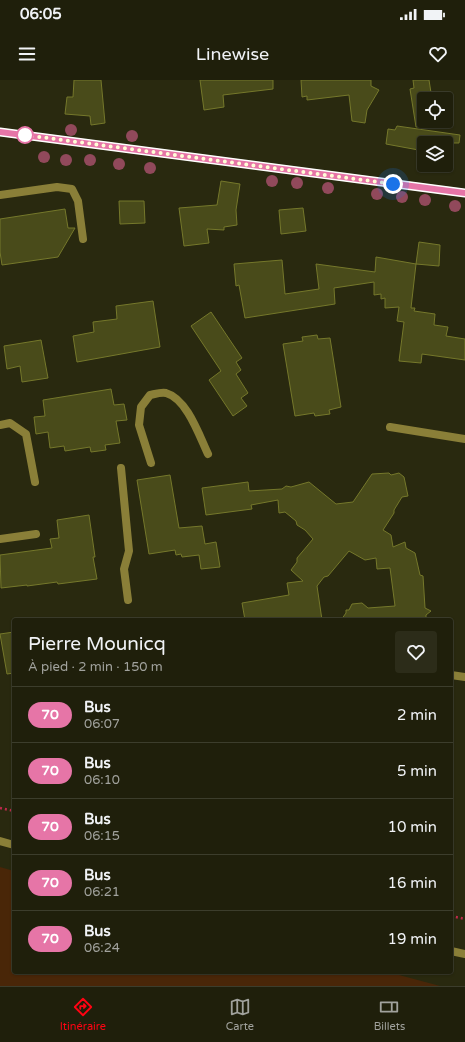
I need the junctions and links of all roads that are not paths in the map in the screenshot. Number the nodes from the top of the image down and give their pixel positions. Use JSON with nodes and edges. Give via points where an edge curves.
{"nodes":[{"id":1,"x":0,"y":132,"type":"edge"},
{"id":2,"x":465,"y":193,"type":"edge"},
{"id":3,"x":0,"y":195,"type":"edge"},
{"id":4,"x":83,"y":239,"type":"dead end"},
{"id":5,"x":0,"y":425,"type":"edge"},
{"id":6,"x":390,"y":426,"type":"dead end"},
{"id":7,"x":465,"y":439,"type":"edge"},
{"id":8,"x":208,"y":454,"type":"dead end"},
{"id":9,"x":151,"y":463,"type":"dead end"},
{"id":10,"x":121,"y":468,"type":"dead end"},
{"id":11,"x":35,"y":482,"type":"dead end"},
{"id":12,"x":36,"y":534,"type":"dead end"},
{"id":13,"x":0,"y":539,"type":"edge"},
{"id":14,"x":128,"y":600,"type":"dead end"},
{"id":15,"x":453,"y":675,"type":"edge"},
{"id":16,"x":465,"y":677,"type":"edge"},
{"id":17,"x":0,"y":841,"type":"edge"},
{"id":18,"x":12,"y":844,"type":"edge"},
{"id":19,"x":453,"y":951,"type":"edge"},
{"id":20,"x":465,"y":954,"type":"edge"}],
"edges":[{"from":1,"to":2,"type":"street"},
{"from":3,"to":4,"type":"street","via":[[57,187],[72,189],[78,201]]},
{"from":5,"to":11,"type":"street","via":[[10,423],[26,434]]},
{"from":6,"to":7,"type":"street"},
{"from":8,"to":9,"type":"street","via":[[191,418],[177,399],[164,392],[150,395],[141,407],[139,425]]},
{"from":10,"to":14,"type":"street","via":[[129,551],[124,569]]},
{"from":12,"to":13,"type":"street"},
{"from":15,"to":16,"type":"street"},
{"from":17,"to":18,"type":"street"},
{"from":19,"to":20,"type":"street"}]}
